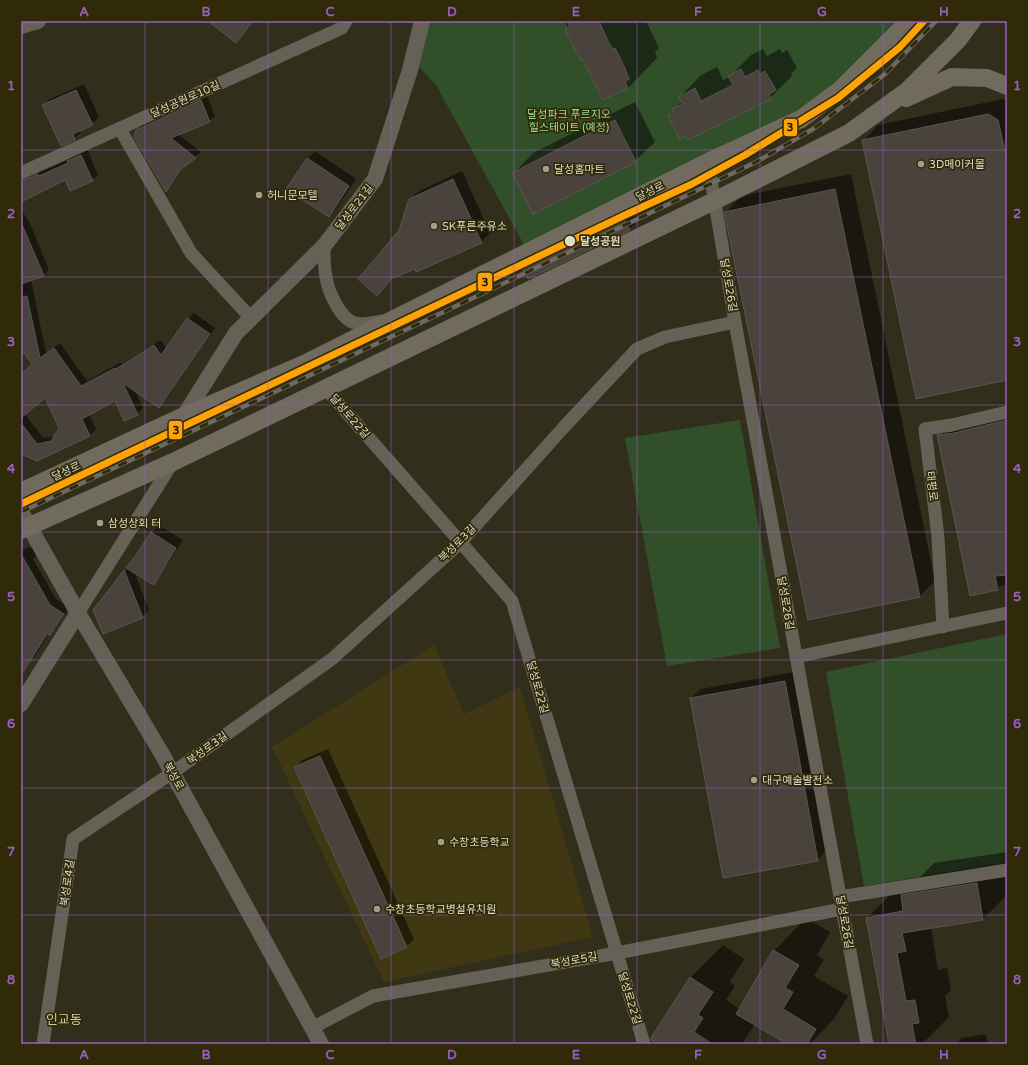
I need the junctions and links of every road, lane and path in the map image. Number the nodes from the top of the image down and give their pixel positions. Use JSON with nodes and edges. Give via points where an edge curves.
{"nodes":[{"id":1,"x":38,"y":21,"type":"edge"},
{"id":2,"x":346,"y":21,"type":"edge"},
{"id":3,"x":422,"y":21,"type":"edge"},
{"id":4,"x":909,"y":21,"type":"edge"},
{"id":5,"x":972,"y":21,"type":"edge"},
{"id":6,"x":21,"y":26,"type":"edge"},
{"id":7,"x":1007,"y":86,"type":"edge"},
{"id":8,"x":881,"y":110,"type":"junction"},
{"id":9,"x":120,"y":129,"type":"junction"},
{"id":10,"x":708,"y":162,"type":"junction"},
{"id":11,"x":21,"y":173,"type":"edge"},
{"id":12,"x":714,"y":201,"type":"junction"},
{"id":13,"x":324,"y":246,"type":"junction"},
{"id":14,"x":251,"y":318,"type":"junction"},
{"id":15,"x":394,"y":318,"type":"junction"},
{"id":16,"x":735,"y":322,"type":"junction"},
{"id":17,"x":326,"y":389,"type":"junction"},
{"id":18,"x":1007,"y":412,"type":"edge"},
{"id":19,"x":184,"y":416,"type":"junction"},
{"id":20,"x":173,"y":462,"type":"junction"},
{"id":21,"x":21,"y":492,"type":"edge"},
{"id":22,"x":24,"y":523,"type":"edge"},
{"id":23,"x":460,"y":543,"type":"junction"},
{"id":24,"x":78,"y":613,"type":"junction"},
{"id":25,"x":1007,"y":613,"type":"edge"},
{"id":26,"x":943,"y":626,"type":"junction"},
{"id":27,"x":796,"y":657,"type":"junction"},
{"id":28,"x":21,"y":704,"type":"edge"},
{"id":29,"x":172,"y":773,"type":"junction"},
{"id":30,"x":1007,"y":870,"type":"edge"},
{"id":31,"x":841,"y":903,"type":"junction"},
{"id":32,"x":617,"y":953,"type":"junction"},
{"id":33,"x":312,"y":1028,"type":"junction"},
{"id":34,"x":43,"y":1044,"type":"edge"},
{"id":35,"x":321,"y":1044,"type":"edge"},
{"id":36,"x":644,"y":1044,"type":"edge"},
{"id":37,"x":867,"y":1044,"type":"edge"}],
"edges":[{"from":1,"to":6,"type":"street"},
{"from":2,"to":9,"type":"street","name":"달성공원로10길","via":[[342,28]]},
{"from":3,"to":13,"type":"street","name":"달성로21길","via":[[410,70],[375,179]]},
{"from":4,"to":10,"type":"main road","name":"달성로","via":[[840,90],[801,119]]},
{"from":5,"to":8,"type":"main road","via":[[958,40],[907,91]]},
{"from":7,"to":8,"type":"main road","via":[[987,78],[952,77]]},
{"from":8,"to":12,"type":"main road","via":[[849,133]]},
{"from":9,"to":11,"type":"street","name":"달성공원로10길"},
{"from":9,"to":14,"type":"street","via":[[191,253]]},
{"from":10,"to":12,"type":"street","name":"달성로26길"},
{"from":10,"to":15,"type":"main road","name":"달성로"},
{"from":12,"to":16,"type":"street","name":"달성로26길"},
{"from":12,"to":17,"type":"main road"},
{"from":13,"to":14,"type":"street","name":"달성로21길"},
{"from":13,"to":15,"type":"street","via":[[328,288],[342,316],[355,324]]},
{"from":14,"to":19,"type":"street","name":"달성로21길","via":[[236,333]]},
{"from":15,"to":19,"type":"main road","name":"달성로","via":[[304,364]]},
{"from":16,"to":23,"type":"street","name":"북성로3길","via":[[666,337],[637,349]]},
{"from":16,"to":27,"type":"street","name":"달성로26길"},
{"from":17,"to":20,"type":"main road"},
{"from":17,"to":23,"type":"street","name":"달성로22길"},
{"from":18,"to":26,"type":"street","name":"태평로","via":[[925,429],[938,537]]},
{"from":19,"to":21,"type":"main road","name":"달성로"},
{"from":20,"to":22,"type":"main road"},
{"from":20,"to":24,"type":"street"},
{"from":22,"to":24,"type":"street","name":"북성로"},
{"from":23,"to":29,"type":"street","name":"북성로3길","via":[[332,659]]},
{"from":23,"to":32,"type":"street","name":"달성로22길","via":[[512,601]]},
{"from":24,"to":28,"type":"street"},
{"from":24,"to":29,"type":"street","name":"북성로"},
{"from":25,"to":26,"type":"street"},
{"from":26,"to":27,"type":"street"},
{"from":27,"to":31,"type":"street","name":"달성로26길"},
{"from":29,"to":33,"type":"street","name":"북성로"},
{"from":29,"to":34,"type":"street","name":"북성로4길","via":[[73,839]]},
{"from":30,"to":31,"type":"street","name":"북성로5길"},
{"from":31,"to":32,"type":"street","name":"북성로5길"},
{"from":31,"to":37,"type":"street","name":"달성로26길"},
{"from":32,"to":33,"type":"street","name":"북성로5길","via":[[373,996]]},
{"from":32,"to":36,"type":"street","name":"달성로22길"},
{"from":33,"to":35,"type":"street","name":"북성로"}]}
